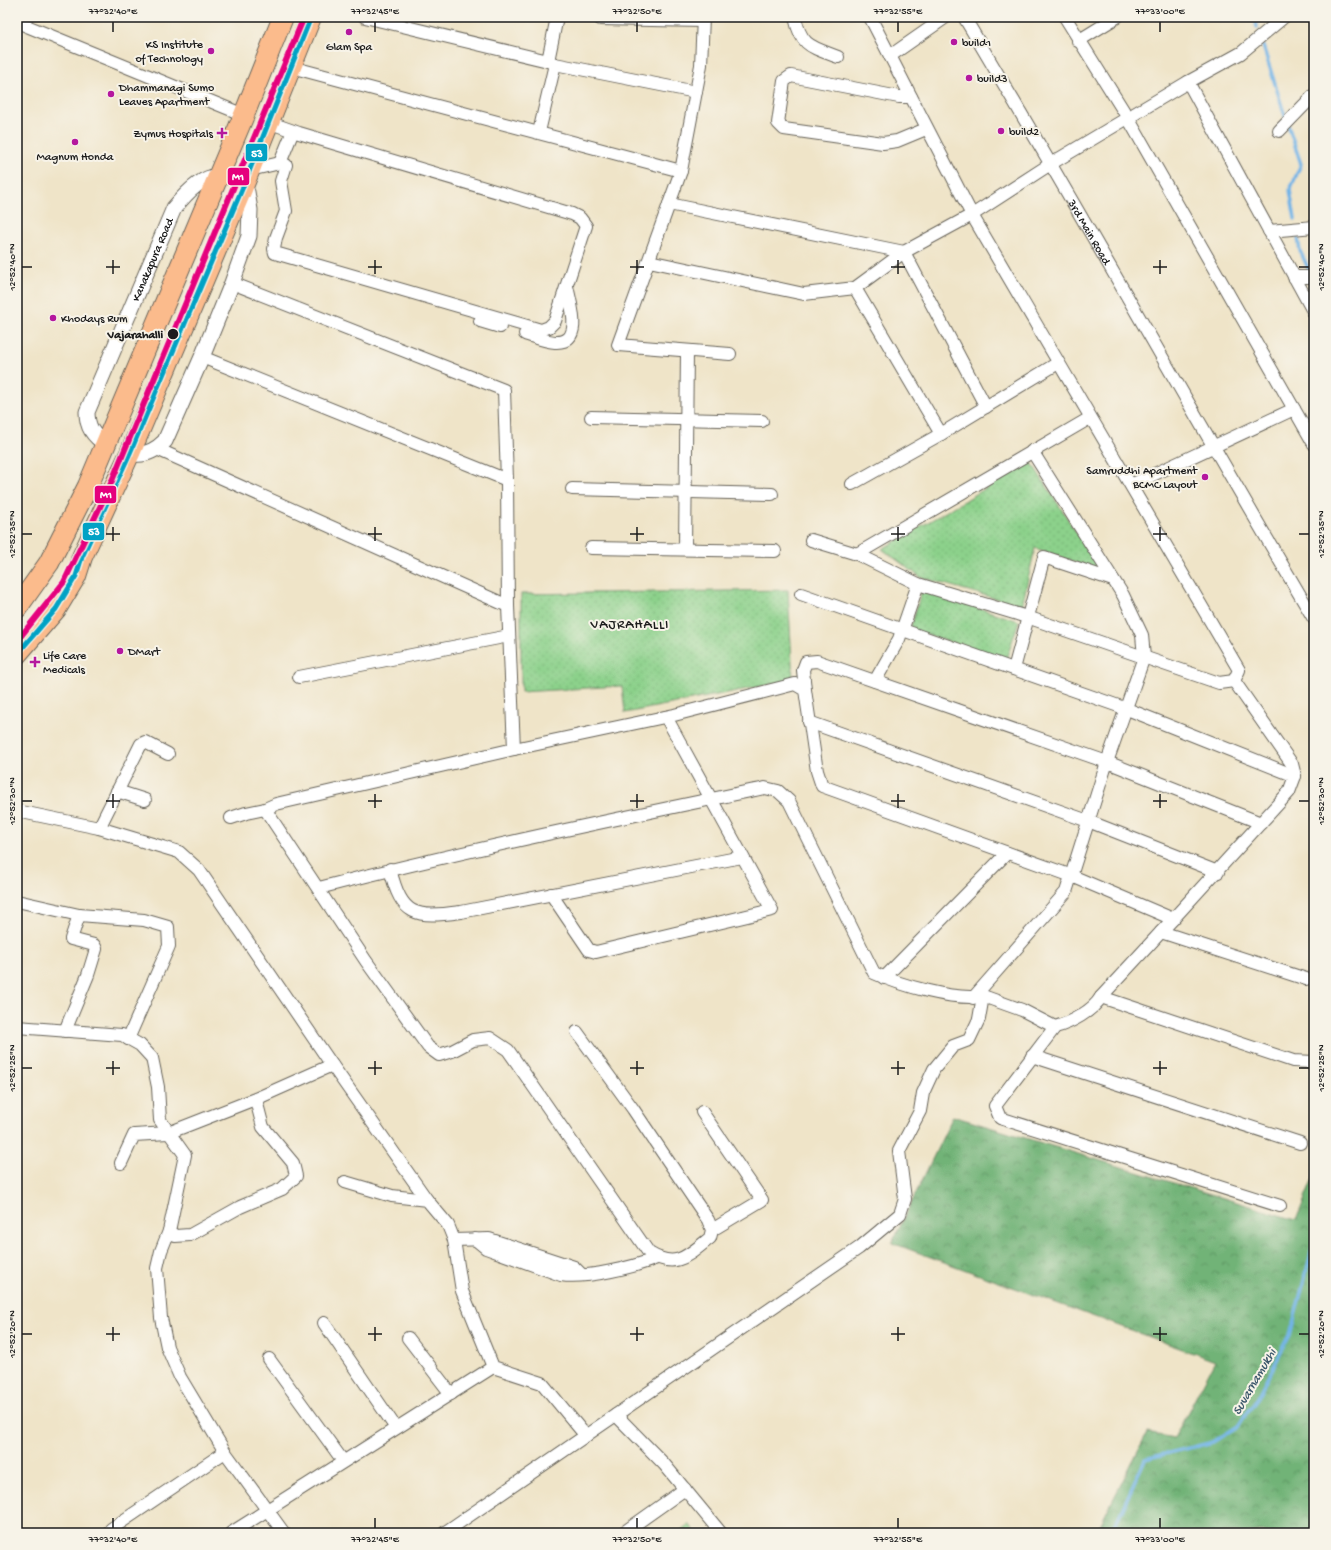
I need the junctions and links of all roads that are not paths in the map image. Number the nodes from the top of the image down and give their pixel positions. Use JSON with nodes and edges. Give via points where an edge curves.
{"nodes":[{"id":1,"x":283,"y":17,"type":"edge"},
{"id":2,"x":311,"y":17,"type":"edge"},
{"id":3,"x":365,"y":17,"type":"edge"},
{"id":4,"x":557,"y":17,"type":"edge"},
{"id":5,"x":796,"y":17,"type":"edge"},
{"id":6,"x":870,"y":17,"type":"edge"},
{"id":7,"x":946,"y":17,"type":"edge"},
{"id":8,"x":964,"y":17,"type":"edge"},
{"id":9,"x":1064,"y":17,"type":"edge"},
{"id":10,"x":1117,"y":17,"type":"edge"},
{"id":11,"x":1284,"y":17,"type":"edge"},
{"id":12,"x":600,"y":19,"type":"dead end"},
{"id":13,"x":703,"y":19,"type":"edge"},
{"id":14,"x":17,"y":22,"type":"edge"},
{"id":15,"x":1078,"y":41,"type":"junction"},
{"id":16,"x":890,"y":56,"type":"junction"},
{"id":17,"x":838,"y":57,"type":"dead end"},
{"id":18,"x":552,"y":63,"type":"junction"},
{"id":19,"x":291,"y":67,"type":"junction"},
{"id":20,"x":1188,"y":82,"type":"junction"},
{"id":21,"x":696,"y":92,"type":"junction"},
{"id":22,"x":1314,"y":95,"type":"edge"},
{"id":23,"x":911,"y":97,"type":"junction"},
{"id":24,"x":244,"y":115,"type":"junction"},
{"id":25,"x":1128,"y":118,"type":"junction"},
{"id":26,"x":268,"y":122,"type":"junction"},
{"id":27,"x":926,"y":129,"type":"junction"},
{"id":28,"x":293,"y":131,"type":"junction"},
{"id":29,"x":1279,"y":131,"type":"dead end"},
{"id":30,"x":539,"y":132,"type":"junction"},
{"id":31,"x":280,"y":162,"type":"junction"},
{"id":32,"x":1052,"y":163,"type":"junction"},
{"id":33,"x":250,"y":170,"type":"junction"},
{"id":34,"x":681,"y":171,"type":"junction"},
{"id":35,"x":217,"y":177,"type":"junction"},
{"id":36,"x":242,"y":189,"type":"junction"},
{"id":37,"x":669,"y":204,"type":"junction"},
{"id":38,"x":972,"y":215,"type":"junction"},
{"id":39,"x":1314,"y":227,"type":"edge"},
{"id":40,"x":1269,"y":231,"type":"junction"},
{"id":41,"x":904,"y":252,"type":"junction"},
{"id":42,"x":649,"y":261,"type":"junction"},
{"id":43,"x":1294,"y":277,"type":"junction"},
{"id":44,"x":1314,"y":277,"type":"edge"},
{"id":45,"x":232,"y":283,"type":"junction"},
{"id":46,"x":567,"y":284,"type":"junction"},
{"id":47,"x":855,"y":288,"type":"junction"},
{"id":48,"x":427,"y":297,"type":"junction"},
{"id":49,"x":1314,"y":313,"type":"edge"},
{"id":50,"x":500,"y":327,"type":"dead end"},
{"id":51,"x":520,"y":332,"type":"dead end"},
{"id":52,"x":687,"y":351,"type":"junction"},
{"id":53,"x":730,"y":354,"type":"dead end"},
{"id":54,"x":202,"y":357,"type":"junction"},
{"id":55,"x":1058,"y":363,"type":"junction"},
{"id":56,"x":986,"y":407,"type":"junction"},
{"id":57,"x":1294,"y":409,"type":"junction"},
{"id":58,"x":591,"y":417,"type":"dead end"},
{"id":59,"x":1090,"y":418,"type":"junction"},
{"id":60,"x":686,"y":420,"type":"junction"},
{"id":61,"x":762,"y":421,"type":"dead end"},
{"id":62,"x":941,"y":434,"type":"junction"},
{"id":63,"x":1314,"y":444,"type":"edge"},
{"id":64,"x":104,"y":448,"type":"junction"},
{"id":65,"x":1213,"y":448,"type":"junction"},
{"id":66,"x":157,"y":450,"type":"junction"},
{"id":67,"x":1032,"y":451,"type":"junction"},
{"id":68,"x":128,"y":457,"type":"junction"},
{"id":69,"x":507,"y":480,"type":"junction"},
{"id":70,"x":852,"y":484,"type":"dead end"},
{"id":71,"x":1131,"y":485,"type":"junction"},
{"id":72,"x":572,"y":490,"type":"dead end"},
{"id":73,"x":686,"y":492,"type":"junction"},
{"id":74,"x":772,"y":494,"type":"dead end"},
{"id":75,"x":811,"y":540,"type":"dead end"},
{"id":76,"x":591,"y":548,"type":"dead end"},
{"id":77,"x":685,"y":549,"type":"junction"},
{"id":78,"x":775,"y":551,"type":"dead end"},
{"id":79,"x":856,"y":554,"type":"junction"},
{"id":80,"x":1113,"y":580,"type":"junction"},
{"id":81,"x":918,"y":584,"type":"junction"},
{"id":82,"x":800,"y":594,"type":"dead end"},
{"id":83,"x":508,"y":606,"type":"junction"},
{"id":84,"x":17,"y":608,"type":"edge"},
{"id":85,"x":1027,"y":618,"type":"junction"},
{"id":86,"x":1314,"y":619,"type":"edge"},
{"id":87,"x":903,"y":629,"type":"junction"},
{"id":88,"x":509,"y":636,"type":"junction"},
{"id":89,"x":17,"y":654,"type":"edge"},
{"id":90,"x":1144,"y":657,"type":"junction"},
{"id":91,"x":1014,"y":669,"type":"junction"},
{"id":92,"x":299,"y":677,"type":"dead end"},
{"id":93,"x":875,"y":681,"type":"junction"},
{"id":94,"x":1234,"y":681,"type":"junction"},
{"id":95,"x":805,"y":690,"type":"junction"},
{"id":96,"x":1127,"y":709,"type":"junction"},
{"id":97,"x":666,"y":717,"type":"junction"},
{"id":98,"x":809,"y":722,"type":"junction"},
{"id":99,"x":514,"y":749,"type":"junction"},
{"id":100,"x":168,"y":754,"type":"dead end"},
{"id":101,"x":1107,"y":762,"type":"junction"},
{"id":102,"x":1295,"y":776,"type":"junction"},
{"id":103,"x":117,"y":791,"type":"junction"},
{"id":104,"x":145,"y":800,"type":"dead end"},
{"id":105,"x":711,"y":800,"type":"junction"},
{"id":106,"x":265,"y":809,"type":"junction"},
{"id":107,"x":17,"y":811,"type":"edge"},
{"id":108,"x":231,"y":818,"type":"dead end"},
{"id":109,"x":1088,"y":821,"type":"junction"},
{"id":110,"x":1261,"y":824,"type":"junction"},
{"id":111,"x":99,"y":828,"type":"junction"},
{"id":112,"x":1007,"y":852,"type":"junction"},
{"id":113,"x":742,"y":856,"type":"junction"},
{"id":114,"x":390,"y":869,"type":"junction"},
{"id":115,"x":1218,"y":872,"type":"junction"},
{"id":116,"x":1072,"y":876,"type":"junction"},
{"id":117,"x":319,"y":888,"type":"junction"},
{"id":118,"x":551,"y":894,"type":"junction"},
{"id":119,"x":17,"y":901,"type":"edge"},
{"id":120,"x":79,"y":915,"type":"junction"},
{"id":121,"x":1173,"y":919,"type":"junction"},
{"id":122,"x":1161,"y":932,"type":"junction"},
{"id":123,"x":884,"y":978,"type":"junction"},
{"id":124,"x":1306,"y":979,"type":"dead end"},
{"id":125,"x":978,"y":997,"type":"junction"},
{"id":126,"x":1101,"y":997,"type":"junction"},
{"id":127,"x":17,"y":1027,"type":"edge"},
{"id":128,"x":1054,"y":1027,"type":"junction"},
{"id":129,"x":65,"y":1031,"type":"junction"},
{"id":130,"x":578,"y":1032,"type":"dead end"},
{"id":131,"x":128,"y":1039,"type":"junction"},
{"id":132,"x":1032,"y":1056,"type":"junction"},
{"id":133,"x":1314,"y":1062,"type":"edge"},
{"id":134,"x":332,"y":1066,"type":"junction"},
{"id":135,"x":260,"y":1097,"type":"junction"},
{"id":136,"x":702,"y":1112,"type":"dead end"},
{"id":137,"x":168,"y":1132,"type":"junction"},
{"id":138,"x":1300,"y":1142,"type":"dead end"},
{"id":139,"x":121,"y":1163,"type":"dead end"},
{"id":140,"x":345,"y":1182,"type":"dead end"},
{"id":141,"x":427,"y":1200,"type":"junction"},
{"id":142,"x":1280,"y":1206,"type":"dead end"},
{"id":143,"x":712,"y":1230,"type":"junction"},
{"id":144,"x":169,"y":1231,"type":"junction"},
{"id":145,"x":454,"y":1240,"type":"junction"},
{"id":146,"x":657,"y":1258,"type":"junction"},
{"id":147,"x":324,"y":1323,"type":"dead end"},
{"id":148,"x":408,"y":1338,"type":"dead end"},
{"id":149,"x":269,"y":1359,"type":"dead end"},
{"id":150,"x":493,"y":1367,"type":"junction"},
{"id":151,"x":451,"y":1394,"type":"junction"},
{"id":152,"x":616,"y":1415,"type":"junction"},
{"id":153,"x":396,"y":1428,"type":"junction"},
{"id":154,"x":586,"y":1436,"type":"junction"},
{"id":155,"x":225,"y":1452,"type":"junction"},
{"id":156,"x":343,"y":1461,"type":"junction"},
{"id":157,"x":685,"y":1489,"type":"junction"},
{"id":158,"x":267,"y":1509,"type":"junction"},
{"id":159,"x":111,"y":1529,"type":"dead end"},
{"id":160,"x":230,"y":1533,"type":"edge"},
{"id":161,"x":284,"y":1533,"type":"edge"},
{"id":162,"x":444,"y":1533,"type":"edge"},
{"id":163,"x":623,"y":1533,"type":"edge"},
{"id":164,"x":722,"y":1533,"type":"edge"}],
"edges":[{"from":1,"to":24,"type":"highway"},
{"from":2,"to":19,"type":"highway"},
{"from":3,"to":18,"type":"street"},
{"from":4,"to":18,"type":"street"},
{"from":5,"to":17,"type":"street","via":[[798,31],[808,46]]},
{"from":6,"to":16,"type":"street"},
{"from":7,"to":16,"type":"street"},
{"from":8,"to":32,"type":"street","name":"3rd Main Road"},
{"from":9,"to":15,"type":"street"},
{"from":10,"to":15,"type":"street"},
{"from":11,"to":20,"type":"street","via":[[1241,53]]},
{"from":12,"to":13,"type":"street"},
{"from":13,"to":21,"type":"street","via":[[701,66]]},
{"from":14,"to":24,"type":"street"},
{"from":15,"to":25,"type":"street"},
{"from":16,"to":23,"type":"street"},
{"from":18,"to":21,"type":"street"},
{"from":18,"to":30,"type":"street"},
{"from":19,"to":26,"type":"highway"},
{"from":19,"to":30,"type":"street"},
{"from":20,"to":25,"type":"street"},
{"from":20,"to":40,"type":"street"},
{"from":21,"to":34,"type":"street"},
{"from":22,"to":29,"type":"street"},
{"from":23,"to":27,"type":"street"},
{"from":23,"to":27,"type":"street","via":[[899,97],[791,76],[784,81],[778,123],[784,129],[883,143],[897,141]]},
{"from":24,"to":35,"type":"highway"},
{"from":25,"to":32,"type":"street"},
{"from":25,"to":57,"type":"street"},
{"from":26,"to":28,"type":"street"},
{"from":26,"to":33,"type":"highway"},
{"from":27,"to":38,"type":"street"},
{"from":28,"to":31,"type":"street"},
{"from":28,"to":46,"type":"street","via":[[564,211],[580,218],[586,226]]},
{"from":30,"to":34,"type":"street"},
{"from":31,"to":33,"type":"street"},
{"from":31,"to":48,"type":"street","via":[[286,165],[281,181],[286,211],[276,238],[275,253]]},
{"from":32,"to":38,"type":"street"},
{"from":32,"to":65,"type":"street","name":"3rd Main Road"},
{"from":33,"to":36,"type":"highway"},
{"from":34,"to":37,"type":"street"},
{"from":35,"to":64,"type":"highway"},
{"from":35,"to":64,"type":"street","name":"Kanakapura Road","via":[[211,176],[187,192],[174,208],[87,412],[87,424]]},
{"from":36,"to":45,"type":"street","via":[[247,192],[250,210],[249,236]]},
{"from":36,"to":68,"type":"highway"},
{"from":37,"to":41,"type":"street"},
{"from":37,"to":42,"type":"street"},
{"from":38,"to":41,"type":"street"},
{"from":38,"to":55,"type":"street"},
{"from":39,"to":40,"type":"street"},
{"from":40,"to":43,"type":"street"},
{"from":41,"to":47,"type":"street"},
{"from":41,"to":56,"type":"street"},
{"from":42,"to":47,"type":"street","via":[[804,294]]},
{"from":42,"to":52,"type":"street","via":[[618,346]]},
{"from":43,"to":44,"type":"street"},
{"from":43,"to":49,"type":"street"},
{"from":45,"to":54,"type":"street"},
{"from":45,"to":69,"type":"street","via":[[504,390]]},
{"from":46,"to":48,"type":"street","via":[[555,321],[541,330]]},
{"from":46,"to":51,"type":"street","via":[[574,323],[572,334],[564,341],[555,342]]},
{"from":47,"to":62,"type":"street"},
{"from":48,"to":50,"type":"street","via":[[436,308]]},
{"from":52,"to":53,"type":"street"},
{"from":52,"to":60,"type":"street"},
{"from":54,"to":66,"type":"street","via":[[165,441]]},
{"from":54,"to":69,"type":"street"},
{"from":55,"to":56,"type":"street"},
{"from":55,"to":59,"type":"street"},
{"from":56,"to":62,"type":"street"},
{"from":57,"to":63,"type":"street"},
{"from":57,"to":65,"type":"street"},
{"from":58,"to":60,"type":"street"},
{"from":59,"to":67,"type":"street"},
{"from":59,"to":71,"type":"street"},
{"from":60,"to":61,"type":"street"},
{"from":60,"to":73,"type":"street"},
{"from":62,"to":70,"type":"street"},
{"from":64,"to":68,"type":"highway"},
{"from":64,"to":84,"type":"highway","via":[[49,563]]},
{"from":65,"to":71,"type":"street"},
{"from":65,"to":86,"type":"street","name":"3rd Main Road"},
{"from":66,"to":68,"type":"street"},
{"from":66,"to":83,"type":"street"},
{"from":67,"to":79,"type":"street"},
{"from":67,"to":80,"type":"street"},
{"from":68,"to":89,"type":"highway","via":[[82,557],[76,576],[56,609]]},
{"from":69,"to":83,"type":"street"},
{"from":71,"to":94,"type":"street","via":[[1239,670]]},
{"from":72,"to":73,"type":"street"},
{"from":73,"to":74,"type":"street"},
{"from":73,"to":77,"type":"street"},
{"from":75,"to":79,"type":"street"},
{"from":76,"to":77,"type":"street"},
{"from":77,"to":78,"type":"street"},
{"from":79,"to":81,"type":"street"},
{"from":80,"to":85,"type":"street","via":[[1044,556]]},
{"from":80,"to":90,"type":"street","via":[[1142,635]]},
{"from":81,"to":85,"type":"street"},
{"from":81,"to":87,"type":"street"},
{"from":82,"to":87,"type":"street"},
{"from":83,"to":88,"type":"street"},
{"from":85,"to":90,"type":"street"},
{"from":85,"to":91,"type":"street"},
{"from":87,"to":91,"type":"street"},
{"from":87,"to":93,"type":"street"},
{"from":88,"to":92,"type":"street"},
{"from":88,"to":99,"type":"street"},
{"from":90,"to":94,"type":"street","via":[[1219,683]]},
{"from":90,"to":96,"type":"street"},
{"from":91,"to":96,"type":"street"},
{"from":93,"to":95,"type":"street","via":[[817,661],[806,662],[803,670]]},
{"from":93,"to":101,"type":"street"},
{"from":94,"to":102,"type":"street","via":[[1292,764]]},
{"from":95,"to":97,"type":"street","via":[[795,684]]},
{"from":95,"to":98,"type":"street"},
{"from":96,"to":101,"type":"street"},
{"from":96,"to":102,"type":"street"},
{"from":97,"to":99,"type":"street"},
{"from":97,"to":105,"type":"street"},
{"from":98,"to":109,"type":"street"},
{"from":98,"to":112,"type":"street","via":[[822,786]]},
{"from":99,"to":106,"type":"street","via":[[276,804]]},
{"from":100,"to":103,"type":"street","via":[[144,742],[141,744]]},
{"from":101,"to":109,"type":"street"},
{"from":101,"to":110,"type":"street"},
{"from":102,"to":110,"type":"street","via":[[1289,792]]},
{"from":103,"to":104,"type":"street"},
{"from":103,"to":111,"type":"street"},
{"from":105,"to":113,"type":"street"},
{"from":105,"to":114,"type":"street"},
{"from":105,"to":123,"type":"street","via":[[765,788],[778,791],[789,801],[874,973]]},
{"from":106,"to":108,"type":"street"},
{"from":106,"to":117,"type":"street"},
{"from":107,"to":111,"type":"street"},
{"from":109,"to":115,"type":"street"},
{"from":109,"to":116,"type":"street"},
{"from":110,"to":115,"type":"street"},
{"from":111,"to":134,"type":"street","via":[[179,852],[199,870]]},
{"from":112,"to":116,"type":"street"},
{"from":112,"to":123,"type":"street"},
{"from":113,"to":118,"type":"street"},
{"from":113,"to":118,"type":"street","via":[[772,910],[602,952],[589,950]]},
{"from":114,"to":117,"type":"street"},
{"from":114,"to":118,"type":"street","via":[[398,896],[407,908],[417,914],[430,916],[461,912]]},
{"from":115,"to":121,"type":"street"},
{"from":116,"to":121,"type":"street"},
{"from":116,"to":125,"type":"street","via":[[1066,892]]},
{"from":117,"to":146,"type":"street","via":[[366,961],[428,1047],[439,1054],[452,1051],[473,1040],[490,1038],[508,1050],[649,1253]]},
{"from":119,"to":120,"type":"street"},
{"from":120,"to":129,"type":"street","via":[[71,939],[94,945],[96,949]]},
{"from":120,"to":131,"type":"street","via":[[144,920],[168,928],[169,946]]},
{"from":121,"to":122,"type":"street"},
{"from":122,"to":124,"type":"street"},
{"from":122,"to":126,"type":"street"},
{"from":123,"to":125,"type":"street","via":[[929,991]]},
{"from":125,"to":128,"type":"street","via":[[1022,1010]]},
{"from":125,"to":152,"type":"street","via":[[979,1019],[968,1040],[953,1046],[934,1069],[923,1093],[920,1111],[899,1151],[905,1199],[900,1214],[859,1248]]},
{"from":126,"to":128,"type":"street","via":[[1098,1003],[1067,1024]]},
{"from":126,"to":133,"type":"street","via":[[1293,1061]]},
{"from":127,"to":129,"type":"street"},
{"from":128,"to":132,"type":"street"},
{"from":129,"to":131,"type":"street","via":[[122,1035]]},
{"from":130,"to":143,"type":"street","via":[[708,1220]]},
{"from":131,"to":137,"type":"street","via":[[140,1045],[152,1058],[158,1087],[160,1120]]},
{"from":132,"to":138,"type":"street"},
{"from":132,"to":142,"type":"street","via":[[995,1106],[1000,1118]]},
{"from":134,"to":135,"type":"street"},
{"from":134,"to":141,"type":"street"},
{"from":135,"to":137,"type":"street"},
{"from":135,"to":144,"type":"street","via":[[257,1104],[263,1127],[294,1162],[296,1176],[282,1189],[240,1207],[190,1235],[175,1236]]},
{"from":136,"to":143,"type":"street","via":[[762,1200]]},
{"from":137,"to":139,"type":"street","via":[[134,1135]]},
{"from":137,"to":144,"type":"street","via":[[185,1155]]},
{"from":140,"to":141,"type":"street","via":[[392,1196]]},
{"from":141,"to":145,"type":"street","via":[[448,1225]]},
{"from":143,"to":146,"type":"street","via":[[710,1238],[681,1260],[668,1262]]},
{"from":144,"to":155,"type":"street","via":[[157,1268],[161,1318],[167,1347],[180,1377]]},
{"from":145,"to":146,"type":"street","via":[[475,1239],[486,1248],[573,1277],[639,1265]]},
{"from":145,"to":150,"type":"street","via":[[462,1292]]},
{"from":147,"to":153,"type":"street"},
{"from":148,"to":151,"type":"street"},
{"from":149,"to":156,"type":"street"},
{"from":150,"to":151,"type":"street"},
{"from":150,"to":154,"type":"street","via":[[542,1383]]},
{"from":151,"to":153,"type":"street"},
{"from":152,"to":154,"type":"street"},
{"from":152,"to":157,"type":"street"},
{"from":153,"to":156,"type":"street"},
{"from":154,"to":162,"type":"street"},
{"from":155,"to":158,"type":"street"},
{"from":155,"to":159,"type":"street"},
{"from":156,"to":158,"type":"street"},
{"from":157,"to":163,"type":"street"},
{"from":157,"to":164,"type":"street"},
{"from":158,"to":160,"type":"street"},
{"from":158,"to":161,"type":"street"}]}
